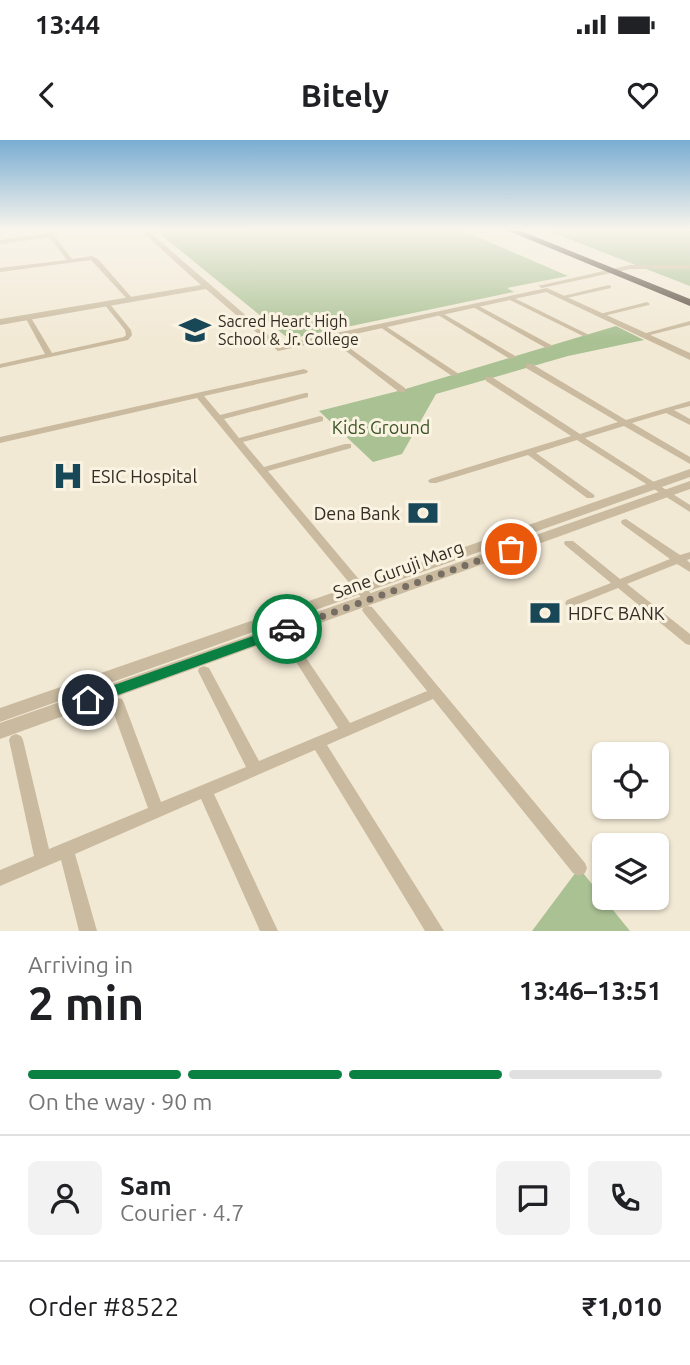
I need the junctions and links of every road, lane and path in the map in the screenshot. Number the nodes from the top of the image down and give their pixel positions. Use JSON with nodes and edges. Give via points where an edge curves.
{"nodes":[{"id":1,"x":29,"y":266,"type":"edge"},
{"id":2,"x":101,"y":266,"type":"edge"},
{"id":3,"x":185,"y":266,"type":"edge"},
{"id":4,"x":599,"y":266,"type":"edge"},
{"id":5,"x":621,"y":266,"type":"edge"},
{"id":6,"x":690,"y":267,"type":"edge"},
{"id":7,"x":0,"y":270,"type":"edge"},
{"id":8,"x":208,"y":286,"type":"junction"},
{"id":9,"x":609,"y":287,"type":"dead end"},
{"id":10,"x":544,"y":289,"type":"junction"},
{"id":11,"x":690,"y":293,"type":"edge"},
{"id":12,"x":562,"y":298,"type":"junction"},
{"id":13,"x":512,"y":299,"type":"junction"},
{"id":14,"x":131,"y":300,"type":"junction"},
{"id":15,"x":690,"y":303,"type":"edge"},
{"id":16,"x":107,"y":304,"type":"junction"},
{"id":17,"x":647,"y":304,"type":"dead end"},
{"id":18,"x":475,"y":306,"type":"junction"},
{"id":19,"x":439,"y":314,"type":"junction"},
{"id":20,"x":599,"y":315,"type":"junction"},
{"id":21,"x":28,"y":317,"type":"junction"},
{"id":22,"x":0,"y":322,"type":"edge"},
{"id":23,"x":690,"y":323,"type":"edge"},
{"id":24,"x":382,"y":326,"type":"junction"},
{"id":25,"x":585,"y":335,"type":"dead end"},
{"id":26,"x":642,"y":335,"type":"junction"},
{"id":27,"x":331,"y":337,"type":"junction"},
{"id":28,"x":549,"y":346,"type":"dead end"},
{"id":29,"x":50,"y":356,"type":"junction"},
{"id":30,"x":513,"y":357,"type":"dead end"},
{"id":31,"x":690,"y":357,"type":"edge"},
{"id":32,"x":0,"y":366,"type":"edge"},
{"id":33,"x":529,"y":366,"type":"dead end"},
{"id":34,"x":304,"y":371,"type":"dead end"},
{"id":35,"x":455,"y":374,"type":"dead end"},
{"id":36,"x":489,"y":379,"type":"dead end"},
{"id":37,"x":402,"y":390,"type":"dead end"},
{"id":38,"x":199,"y":395,"type":"junction"},
{"id":39,"x":305,"y":395,"type":"dead end"},
{"id":40,"x":690,"y":403,"type":"edge"},
{"id":41,"x":667,"y":410,"type":"junction"},
{"id":42,"x":218,"y":418,"type":"junction"},
{"id":43,"x":320,"y":419,"type":"dead end"},
{"id":44,"x":626,"y":422,"type":"junction"},
{"id":45,"x":690,"y":422,"type":"edge"},
{"id":46,"x":579,"y":437,"type":"junction"},
{"id":47,"x":0,"y":440,"type":"edge"},
{"id":48,"x":238,"y":442,"type":"junction"},
{"id":49,"x":348,"y":446,"type":"dead end"},
{"id":50,"x":529,"y":452,"type":"junction"},
{"id":51,"x":690,"y":461,"type":"edge"},
{"id":52,"x":262,"y":470,"type":"junction"},
{"id":53,"x":690,"y":473,"type":"edge"},
{"id":54,"x":433,"y":481,"type":"dead end"},
{"id":55,"x":690,"y":485,"type":"edge"},
{"id":56,"x":660,"y":489,"type":"junction"},
{"id":57,"x":590,"y":496,"type":"dead end"},
{"id":58,"x":690,"y":509,"type":"edge"},
{"id":59,"x":626,"y":522,"type":"dead end"},
{"id":60,"x":569,"y":543,"type":"dead end"},
{"id":61,"x":684,"y":557,"type":"edge"},
{"id":62,"x":690,"y":568,"type":"edge"},
{"id":63,"x":619,"y":584,"type":"junction"},
{"id":64,"x":366,"y":599,"type":"junction"},
{"id":65,"x":571,"y":603,"type":"dead end"},
{"id":66,"x":288,"y":640,"type":"dead end"},
{"id":67,"x":690,"y":641,"type":"edge"},
{"id":68,"x":204,"y":671,"type":"dead end"},
{"id":69,"x":435,"y":692,"type":"junction"},
{"id":70,"x":117,"y":703,"type":"dead end"},
{"id":71,"x":0,"y":715,"type":"edge"},
{"id":72,"x":348,"y":730,"type":"junction"},
{"id":73,"x":0,"y":732,"type":"edge"},
{"id":74,"x":16,"y":740,"type":"dead end"},
{"id":75,"x":318,"y":742,"type":"junction"},
{"id":76,"x":255,"y":769,"type":"junction"},
{"id":77,"x":205,"y":790,"type":"junction"},
{"id":78,"x":157,"y":811,"type":"junction"},
{"id":79,"x":66,"y":850,"type":"junction"},
{"id":80,"x":43,"y":859,"type":"junction"},
{"id":81,"x":579,"y":868,"type":"dead end"},
{"id":82,"x":0,"y":878,"type":"edge"},
{"id":83,"x":88,"y":931,"type":"edge"},
{"id":84,"x":269,"y":931,"type":"edge"},
{"id":85,"x":435,"y":931,"type":"edge"}],
"edges":[{"from":1,"to":7,"type":"street"},
{"from":2,"to":14,"type":"street"},
{"from":3,"to":8,"type":"street"},
{"from":4,"to":15,"type":"highway"},
{"from":5,"to":11,"type":"highway"},
{"from":6,"to":10,"type":"street","via":[[630,267]]},
{"from":8,"to":14,"type":"street"},
{"from":8,"to":27,"type":"street","via":[[278,348]]},
{"from":9,"to":12,"type":"street"},
{"from":10,"to":12,"type":"street"},
{"from":10,"to":13,"type":"street"},
{"from":10,"to":13,"type":"street","via":[[524,287]]},
{"from":12,"to":20,"type":"street"},
{"from":13,"to":18,"type":"street"},
{"from":13,"to":25,"type":"street"},
{"from":14,"to":16,"type":"street"},
{"from":16,"to":21,"type":"street"},
{"from":16,"to":29,"type":"street","via":[[128,330],[126,339]]},
{"from":17,"to":20,"type":"street"},
{"from":18,"to":19,"type":"street"},
{"from":18,"to":28,"type":"street"},
{"from":19,"to":24,"type":"street"},
{"from":19,"to":30,"type":"street"},
{"from":20,"to":26,"type":"street"},
{"from":21,"to":22,"type":"street"},
{"from":21,"to":29,"type":"street"},
{"from":23,"to":26,"type":"street"},
{"from":24,"to":27,"type":"street"},
{"from":24,"to":35,"type":"street"},
{"from":26,"to":31,"type":"street"},
{"from":27,"to":37,"type":"street"},
{"from":29,"to":32,"type":"street"},
{"from":33,"to":44,"type":"street"},
{"from":34,"to":38,"type":"street"},
{"from":36,"to":46,"type":"street"},
{"from":38,"to":42,"type":"street"},
{"from":38,"to":47,"type":"street"},
{"from":39,"to":42,"type":"street"},
{"from":40,"to":41,"type":"street"},
{"from":41,"to":44,"type":"street"},
{"from":41,"to":45,"type":"street"},
{"from":42,"to":48,"type":"street"},
{"from":43,"to":48,"type":"street"},
{"from":44,"to":46,"type":"street"},
{"from":44,"to":51,"type":"street"},
{"from":46,"to":50,"type":"street"},
{"from":46,"to":56,"type":"street"},
{"from":48,"to":52,"type":"street"},
{"from":49,"to":52,"type":"street"},
{"from":50,"to":54,"type":"street"},
{"from":50,"to":57,"type":"street"},
{"from":52,"to":64,"type":"street"},
{"from":53,"to":56,"type":"street","name":"Sane Guruji Marg"},
{"from":55,"to":56,"type":"street","name":"Sane Guruji Marg"},
{"from":56,"to":58,"type":"street"},
{"from":56,"to":64,"type":"street","name":"Sane Guruji Marg"},
{"from":59,"to":61,"type":"street"},
{"from":60,"to":63,"type":"street"},
{"from":61,"to":62,"type":"street"},
{"from":61,"to":63,"type":"street"},
{"from":63,"to":65,"type":"street"},
{"from":63,"to":67,"type":"street"},
{"from":64,"to":69,"type":"street"},
{"from":64,"to":71,"type":"street","name":"Sane Guruji Marg"},
{"from":64,"to":73,"type":"street","name":"Sane Guruji Marg"},
{"from":66,"to":72,"type":"street"},
{"from":68,"to":76,"type":"street"},
{"from":69,"to":72,"type":"street"},
{"from":69,"to":81,"type":"street"},
{"from":70,"to":78,"type":"street"},
{"from":72,"to":75,"type":"street"},
{"from":74,"to":80,"type":"street"},
{"from":75,"to":76,"type":"street"},
{"from":75,"to":85,"type":"street"},
{"from":76,"to":77,"type":"street"},
{"from":77,"to":78,"type":"street"},
{"from":77,"to":84,"type":"street"},
{"from":78,"to":79,"type":"street"},
{"from":79,"to":80,"type":"street"},
{"from":79,"to":83,"type":"street"},
{"from":80,"to":82,"type":"street"}]}
